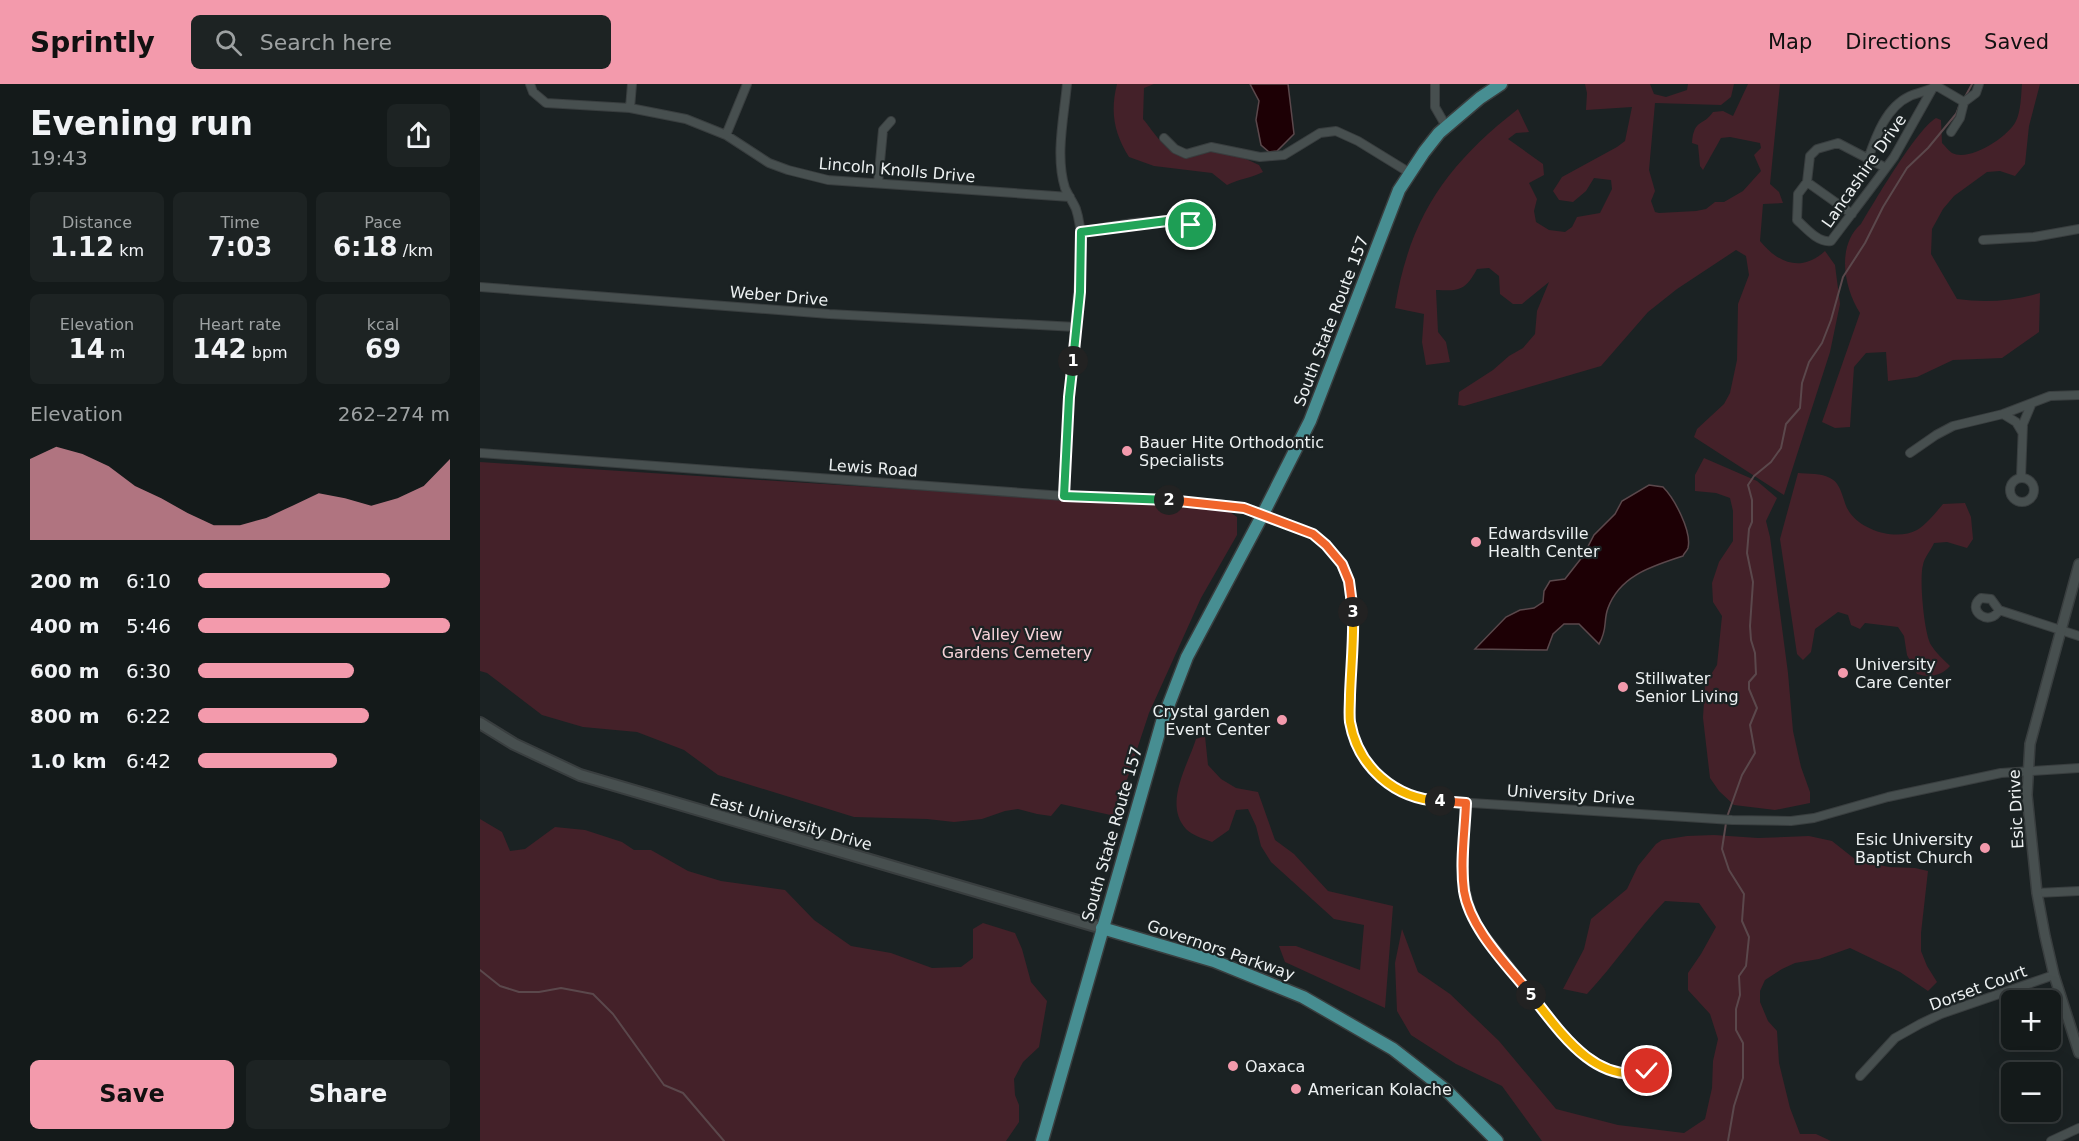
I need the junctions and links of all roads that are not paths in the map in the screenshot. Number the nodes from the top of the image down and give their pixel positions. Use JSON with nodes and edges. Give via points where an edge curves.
{"nodes":[{"id":1,"x":530,"y":84,"type":"edge"},
{"id":2,"x":632,"y":84,"type":"edge"},
{"id":3,"x":747,"y":84,"type":"edge"},
{"id":4,"x":1067,"y":84,"type":"edge"},
{"id":5,"x":1435,"y":84,"type":"edge"},
{"id":6,"x":1501,"y":84,"type":"edge"},
{"id":7,"x":1979,"y":84,"type":"edge"},
{"id":8,"x":1935,"y":86,"type":"edge"},
{"id":9,"x":1964,"y":102,"type":"junction"},
{"id":10,"x":630,"y":108,"type":"junction"},
{"id":11,"x":891,"y":121,"type":"dead end"},
{"id":12,"x":1446,"y":126,"type":"junction"},
{"id":13,"x":1951,"y":132,"type":"dead end"},
{"id":14,"x":726,"y":135,"type":"junction"},
{"id":15,"x":1164,"y":138,"type":"dead end"},
{"id":16,"x":1868,"y":159,"type":"junction"},
{"id":17,"x":1886,"y":168,"type":"junction"},
{"id":18,"x":1410,"y":173,"type":"junction"},
{"id":19,"x":1807,"y":182,"type":"junction"},
{"id":20,"x":878,"y":183,"type":"junction"},
{"id":21,"x":1070,"y":197,"type":"junction"},
{"id":22,"x":1852,"y":214,"type":"junction"},
{"id":23,"x":2079,"y":229,"type":"edge"},
{"id":24,"x":1081,"y":232,"type":"junction"},
{"id":25,"x":1205,"y":233,"type":"dead end"},
{"id":26,"x":1983,"y":240,"type":"dead end"},
{"id":27,"x":480,"y":287,"type":"edge"},
{"id":28,"x":1076,"y":327,"type":"junction"},
{"id":29,"x":2077,"y":397,"type":"edge"},
{"id":30,"x":2031,"y":405,"type":"junction"},
{"id":31,"x":2003,"y":414,"type":"junction"},
{"id":32,"x":2022,"y":432,"type":"junction"},
{"id":33,"x":480,"y":453,"type":"edge"},
{"id":34,"x":1910,"y":453,"type":"dead end"},
{"id":35,"x":2021,"y":477,"type":"dead end"},
{"id":36,"x":1064,"y":496,"type":"junction"},
{"id":37,"x":1262,"y":516,"type":"junction"},
{"id":38,"x":2079,"y":564,"type":"edge"},
{"id":39,"x":1999,"y":610,"type":"dead end"},
{"id":40,"x":2061,"y":631,"type":"junction"},
{"id":41,"x":2079,"y":636,"type":"edge"},
{"id":42,"x":480,"y":723,"type":"edge"},
{"id":43,"x":2079,"y":768,"type":"edge"},
{"id":44,"x":2027,"y":770,"type":"junction"},
{"id":45,"x":1466,"y":803,"type":"junction"},
{"id":46,"x":2079,"y":891,"type":"edge"},
{"id":47,"x":2037,"y":893,"type":"junction"},
{"id":48,"x":1102,"y":928,"type":"junction"},
{"id":49,"x":2054,"y":975,"type":"junction"},
{"id":50,"x":2079,"y":1053,"type":"edge"},
{"id":51,"x":1647,"y":1071,"type":"dead end"},
{"id":52,"x":1860,"y":1076,"type":"dead end"},
{"id":53,"x":2079,"y":1128,"type":"edge"},
{"id":54,"x":1042,"y":1141,"type":"edge"},
{"id":55,"x":1497,"y":1141,"type":"edge"},
{"id":56,"x":2051,"y":1141,"type":"edge"}],
"edges":[{"from":1,"to":10,"type":"street","name":"Lincoln Knolls Drive","via":[[546,103]]},
{"from":2,"to":10,"type":"street"},
{"from":3,"to":14,"type":"street"},
{"from":4,"to":21,"type":"street","via":[[1062,166]]},
{"from":5,"to":12,"type":"street","via":[[1435,107]]},
{"from":6,"to":12,"type":"main road","name":"South State Route 157"},
{"from":7,"to":9,"type":"street","via":[[1976,93]]},
{"from":8,"to":9,"type":"street"},
{"from":8,"to":16,"type":"street","via":[[1897,106],[1882,124]]},
{"from":8,"to":17,"type":"street","name":"Lancashire Drive"},
{"from":9,"to":13,"type":"street"},
{"from":10,"to":14,"type":"street","name":"Lincoln Knolls Drive","via":[[686,119]]},
{"from":11,"to":20,"type":"street","via":[[883,130]]},
{"from":12,"to":18,"type":"main road","name":"South State Route 157"},
{"from":14,"to":20,"type":"street","name":"Lincoln Knolls Drive","via":[[788,170],[828,180]]},
{"from":15,"to":18,"type":"street","via":[[1186,154],[1211,147],[1260,158],[1284,155],[1320,133],[1336,131]]},
{"from":16,"to":17,"type":"street"},
{"from":16,"to":19,"type":"street","via":[[1838,143],[1817,150],[1810,156]]},
{"from":17,"to":22,"type":"street","name":"Lancashire Drive"},
{"from":18,"to":37,"type":"main road","name":"South State Route 157","via":[[1399,190],[1310,422]]},
{"from":19,"to":22,"type":"street"},
{"from":19,"to":22,"type":"street","name":"Lancashire Drive","via":[[1798,194],[1797,220],[1820,239],[1831,242]]},
{"from":20,"to":21,"type":"street","name":"Lincoln Knolls Drive"},
{"from":21,"to":24,"type":"street"},
{"from":23,"to":26,"type":"street"},
{"from":24,"to":25,"type":"street","via":[[1167,221],[1191,225]]},
{"from":24,"to":28,"type":"street"},
{"from":27,"to":28,"type":"street","name":"Weber Drive","via":[[829,314]]},
{"from":28,"to":36,"type":"street"},
{"from":29,"to":30,"type":"street","via":[[2050,396]]},
{"from":30,"to":31,"type":"street"},
{"from":30,"to":32,"type":"street"},
{"from":31,"to":32,"type":"street","via":[[2016,422]]},
{"from":31,"to":34,"type":"street","via":[[1953,426]]},
{"from":32,"to":35,"type":"street"},
{"from":33,"to":36,"type":"street","name":"Lewis Road"},
{"from":36,"to":37,"type":"street","name":"Lewis Road","via":[[1220,504]]},
{"from":37,"to":45,"type":"street","name":"University Drive","via":[[1313,534],[1342,564],[1353,601],[1350,721],[1355,740],[1373,771],[1394,788],[1416,798]]},
{"from":37,"to":48,"type":"main road","name":"South State Route 157","via":[[1187,657],[1169,700]]},
{"from":38,"to":40,"type":"street","name":"Esic Drive"},
{"from":39,"to":40,"type":"street"},
{"from":40,"to":41,"type":"street"},
{"from":40,"to":44,"type":"street","name":"Esic Drive","via":[[2030,744]]},
{"from":42,"to":48,"type":"main road","name":"East University Drive","via":[[580,775]]},
{"from":43,"to":44,"type":"street","name":"University Drive"},
{"from":44,"to":45,"type":"street","name":"University Drive","via":[[1956,781],[1791,821]]},
{"from":44,"to":47,"type":"street","name":"Esic Drive"},
{"from":45,"to":51,"type":"street","via":[[1464,891],[1479,929],[1567,1040],[1582,1053],[1618,1072]]},
{"from":46,"to":47,"type":"street"},
{"from":47,"to":49,"type":"street","name":"Esic Drive"},
{"from":48,"to":54,"type":"main road","name":"South State Route 157"},
{"from":48,"to":55,"type":"main road","name":"Governors Parkway","via":[[1211,960],[1303,997],[1393,1049],[1447,1091]]},
{"from":49,"to":50,"type":"street","name":"Esic Drive"},
{"from":49,"to":52,"type":"street","name":"Dorset Court","via":[[1920,1024],[1895,1038]]},
{"from":53,"to":56,"type":"street"}]}
